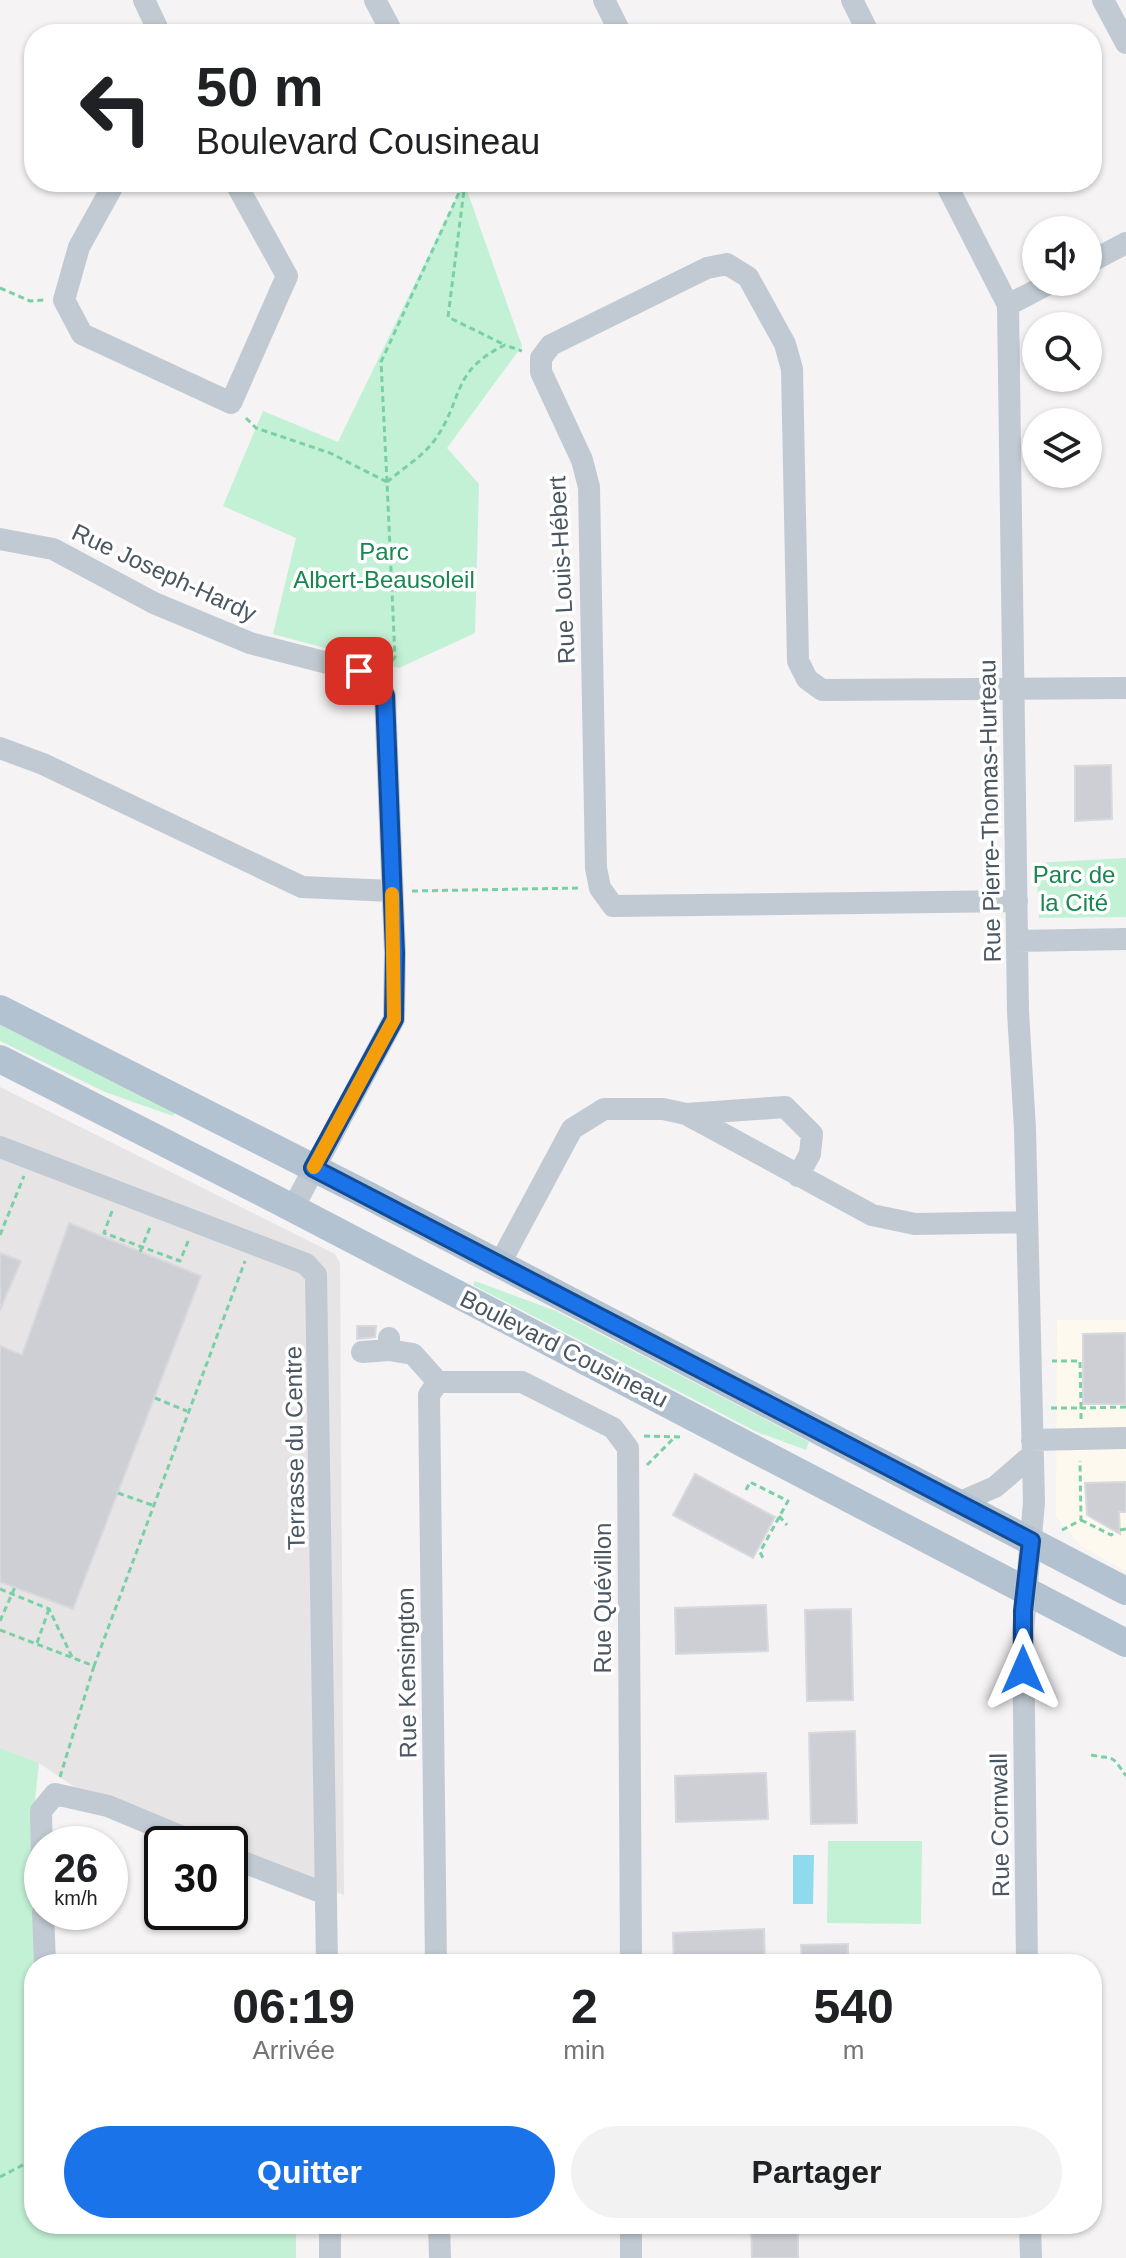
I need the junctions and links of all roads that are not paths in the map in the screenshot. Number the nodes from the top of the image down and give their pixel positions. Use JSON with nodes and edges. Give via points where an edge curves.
{"nodes":[{"id":1,"x":144,"y":0,"type":"edge"},
{"id":2,"x":375,"y":0,"type":"edge"},
{"id":3,"x":604,"y":0,"type":"edge"},
{"id":4,"x":852,"y":0,"type":"edge"},
{"id":5,"x":1103,"y":0,"type":"edge"},
{"id":6,"x":155,"y":24,"type":"edge"},
{"id":7,"x":388,"y":24,"type":"edge"},
{"id":8,"x":616,"y":24,"type":"edge"},
{"id":9,"x":864,"y":24,"type":"edge"},
{"id":10,"x":1126,"y":43,"type":"edge"},
{"id":11,"x":109,"y":192,"type":"edge"},
{"id":12,"x":241,"y":192,"type":"edge"},
{"id":13,"x":950,"y":192,"type":"edge"},
{"id":14,"x":1126,"y":243,"type":"edge"},
{"id":15,"x":1102,"y":256,"type":"edge"},
{"id":16,"x":1025,"y":296,"type":"edge"},
{"id":17,"x":1008,"y":305,"type":"junction"},
{"id":18,"x":0,"y":539,"type":"edge"},
{"id":19,"x":1015,"y":688,"type":"junction"},
{"id":20,"x":1126,"y":688,"type":"edge"},
{"id":21,"x":0,"y":748,"type":"edge"},
{"id":22,"x":392,"y":891,"type":"junction"},
{"id":23,"x":1017,"y":901,"type":"junction"},
{"id":24,"x":1126,"y":939,"type":"edge"},
{"id":25,"x":1017,"y":941,"type":"junction"},
{"id":26,"x":0,"y":1009,"type":"edge"},
{"id":27,"x":0,"y":1059,"type":"edge"},
{"id":28,"x":686,"y":1114,"type":"junction"},
{"id":29,"x":0,"y":1147,"type":"edge"},
{"id":30,"x":313,"y":1168,"type":"junction"},
{"id":31,"x":798,"y":1176,"type":"junction"},
{"id":32,"x":293,"y":1208,"type":"junction"},
{"id":33,"x":1026,"y":1222,"type":"junction"},
{"id":34,"x":499,"y":1265,"type":"junction"},
{"id":35,"x":362,"y":1352,"type":"dead end"},
{"id":36,"x":436,"y":1383,"type":"junction"},
{"id":37,"x":1126,"y":1438,"type":"edge"},
{"id":38,"x":1032,"y":1448,"type":"junction"},
{"id":39,"x":958,"y":1503,"type":"junction"},
{"id":40,"x":1031,"y":1541,"type":"junction"},
{"id":41,"x":1026,"y":1590,"type":"junction"},
{"id":42,"x":1126,"y":1591,"type":"edge"},
{"id":43,"x":1126,"y":1643,"type":"edge"},
{"id":44,"x":41,"y":1826,"type":"edge"},
{"id":45,"x":156,"y":1826,"type":"edge"},
{"id":46,"x":248,"y":1864,"type":"edge"},
{"id":47,"x":326,"y":1894,"type":"junction"},
{"id":48,"x":44,"y":1930,"type":"edge"},
{"id":49,"x":45,"y":1954,"type":"edge"},
{"id":50,"x":327,"y":1954,"type":"edge"},
{"id":51,"x":436,"y":1954,"type":"edge"},
{"id":52,"x":631,"y":1954,"type":"edge"},
{"id":53,"x":1027,"y":1954,"type":"edge"},
{"id":54,"x":330,"y":2234,"type":"edge"},
{"id":55,"x":439,"y":2234,"type":"edge"},
{"id":56,"x":631,"y":2234,"type":"edge"},
{"id":57,"x":1030,"y":2234,"type":"edge"},
{"id":58,"x":330,"y":2258,"type":"edge"},
{"id":59,"x":440,"y":2258,"type":"edge"},
{"id":60,"x":631,"y":2258,"type":"edge"},
{"id":61,"x":1031,"y":2258,"type":"edge"}],
"edges":[{"from":1,"to":6,"type":"street"},
{"from":2,"to":7,"type":"street"},
{"from":3,"to":8,"type":"street"},
{"from":4,"to":9,"type":"street"},
{"from":5,"to":10,"type":"street"},
{"from":11,"to":12,"type":"street","via":[[79,247],[64,300],[82,334],[231,403],[287,276]]},
{"from":13,"to":17,"type":"street","name":"Rue Pierre-Thomas-Hurteau"},
{"from":14,"to":15,"type":"street"},
{"from":16,"to":17,"type":"street"},
{"from":17,"to":19,"type":"street","name":"Rue Pierre-Thomas-Hurteau"},
{"from":18,"to":22,"type":"street","name":"Rue Joseph-Hardy","via":[[53,549],[154,603],[250,643],[378,680],[385,696]]},
{"from":19,"to":20,"type":"street"},
{"from":19,"to":23,"type":"street","name":"Rue Pierre-Thomas-Hurteau"},
{"from":19,"to":23,"type":"street","name":"Rue Louis-Hébert","via":[[822,690],[807,679],[798,661],[792,369],[785,344],[748,277],[727,264],[707,268],[551,345],[541,358],[541,372],[589,487],[596,868],[600,888],[613,906]]},
{"from":21,"to":22,"type":"street","via":[[302,887]]},
{"from":22,"to":30,"type":"street","via":[[394,1019]]},
{"from":23,"to":25,"type":"street","name":"Rue Pierre-Thomas-Hurteau"},
{"from":24,"to":25,"type":"street"},
{"from":25,"to":33,"type":"street","name":"Rue Pierre-Thomas-Hurteau"},
{"from":26,"to":30,"type":"main road","name":"Boulevard Cousineau"},
{"from":27,"to":32,"type":"main road","name":"Boulevard Cousineau"},
{"from":28,"to":31,"type":"street"},
{"from":28,"to":31,"type":"street","via":[[785,1107],[812,1134],[810,1154]]},
{"from":28,"to":34,"type":"street","via":[[604,1109],[572,1129]]},
{"from":29,"to":47,"type":"street","name":"Terrasse du Centre","via":[[306,1264],[316,1275]]},
{"from":30,"to":32,"type":"street"},
{"from":30,"to":34,"type":"main road","name":"Boulevard Cousineau"},
{"from":31,"to":33,"type":"street","via":[[872,1215],[915,1224]]},
{"from":32,"to":41,"type":"main road","name":"Boulevard Cousineau"},
{"from":33,"to":38,"type":"street","name":"Rue Pierre-Thomas-Hurteau"},
{"from":34,"to":39,"type":"main road","name":"Boulevard Cousineau"},
{"from":35,"to":36,"type":"street","via":[[389,1344],[413,1354]]},
{"from":36,"to":51,"type":"street","name":"Rue Kensington","via":[[429,1402]]},
{"from":36,"to":52,"type":"street","name":"Rue Quévillon","via":[[522,1382],[613,1428],[628,1448]]},
{"from":37,"to":38,"type":"street"},
{"from":38,"to":39,"type":"street","via":[[995,1487]]},
{"from":38,"to":40,"type":"street","name":"Rue Pierre-Thomas-Hurteau"},
{"from":39,"to":40,"type":"main road","name":"Boulevard Cousineau"},
{"from":40,"to":41,"type":"street","name":"Rue Cornwall"},
{"from":40,"to":42,"type":"main road","name":"Boulevard Cousineau"},
{"from":41,"to":43,"type":"main road","name":"Boulevard Cousineau"},
{"from":41,"to":53,"type":"street","name":"Rue Cornwall"},
{"from":44,"to":45,"type":"street","via":[[41,1811],[55,1794],[108,1806]]},
{"from":46,"to":47,"type":"street"},
{"from":47,"to":50,"type":"street","name":"Terrasse du Centre"},
{"from":48,"to":49,"type":"street"},
{"from":54,"to":58,"type":"street"},
{"from":55,"to":59,"type":"street"},
{"from":56,"to":60,"type":"street"},
{"from":57,"to":61,"type":"street"}]}
